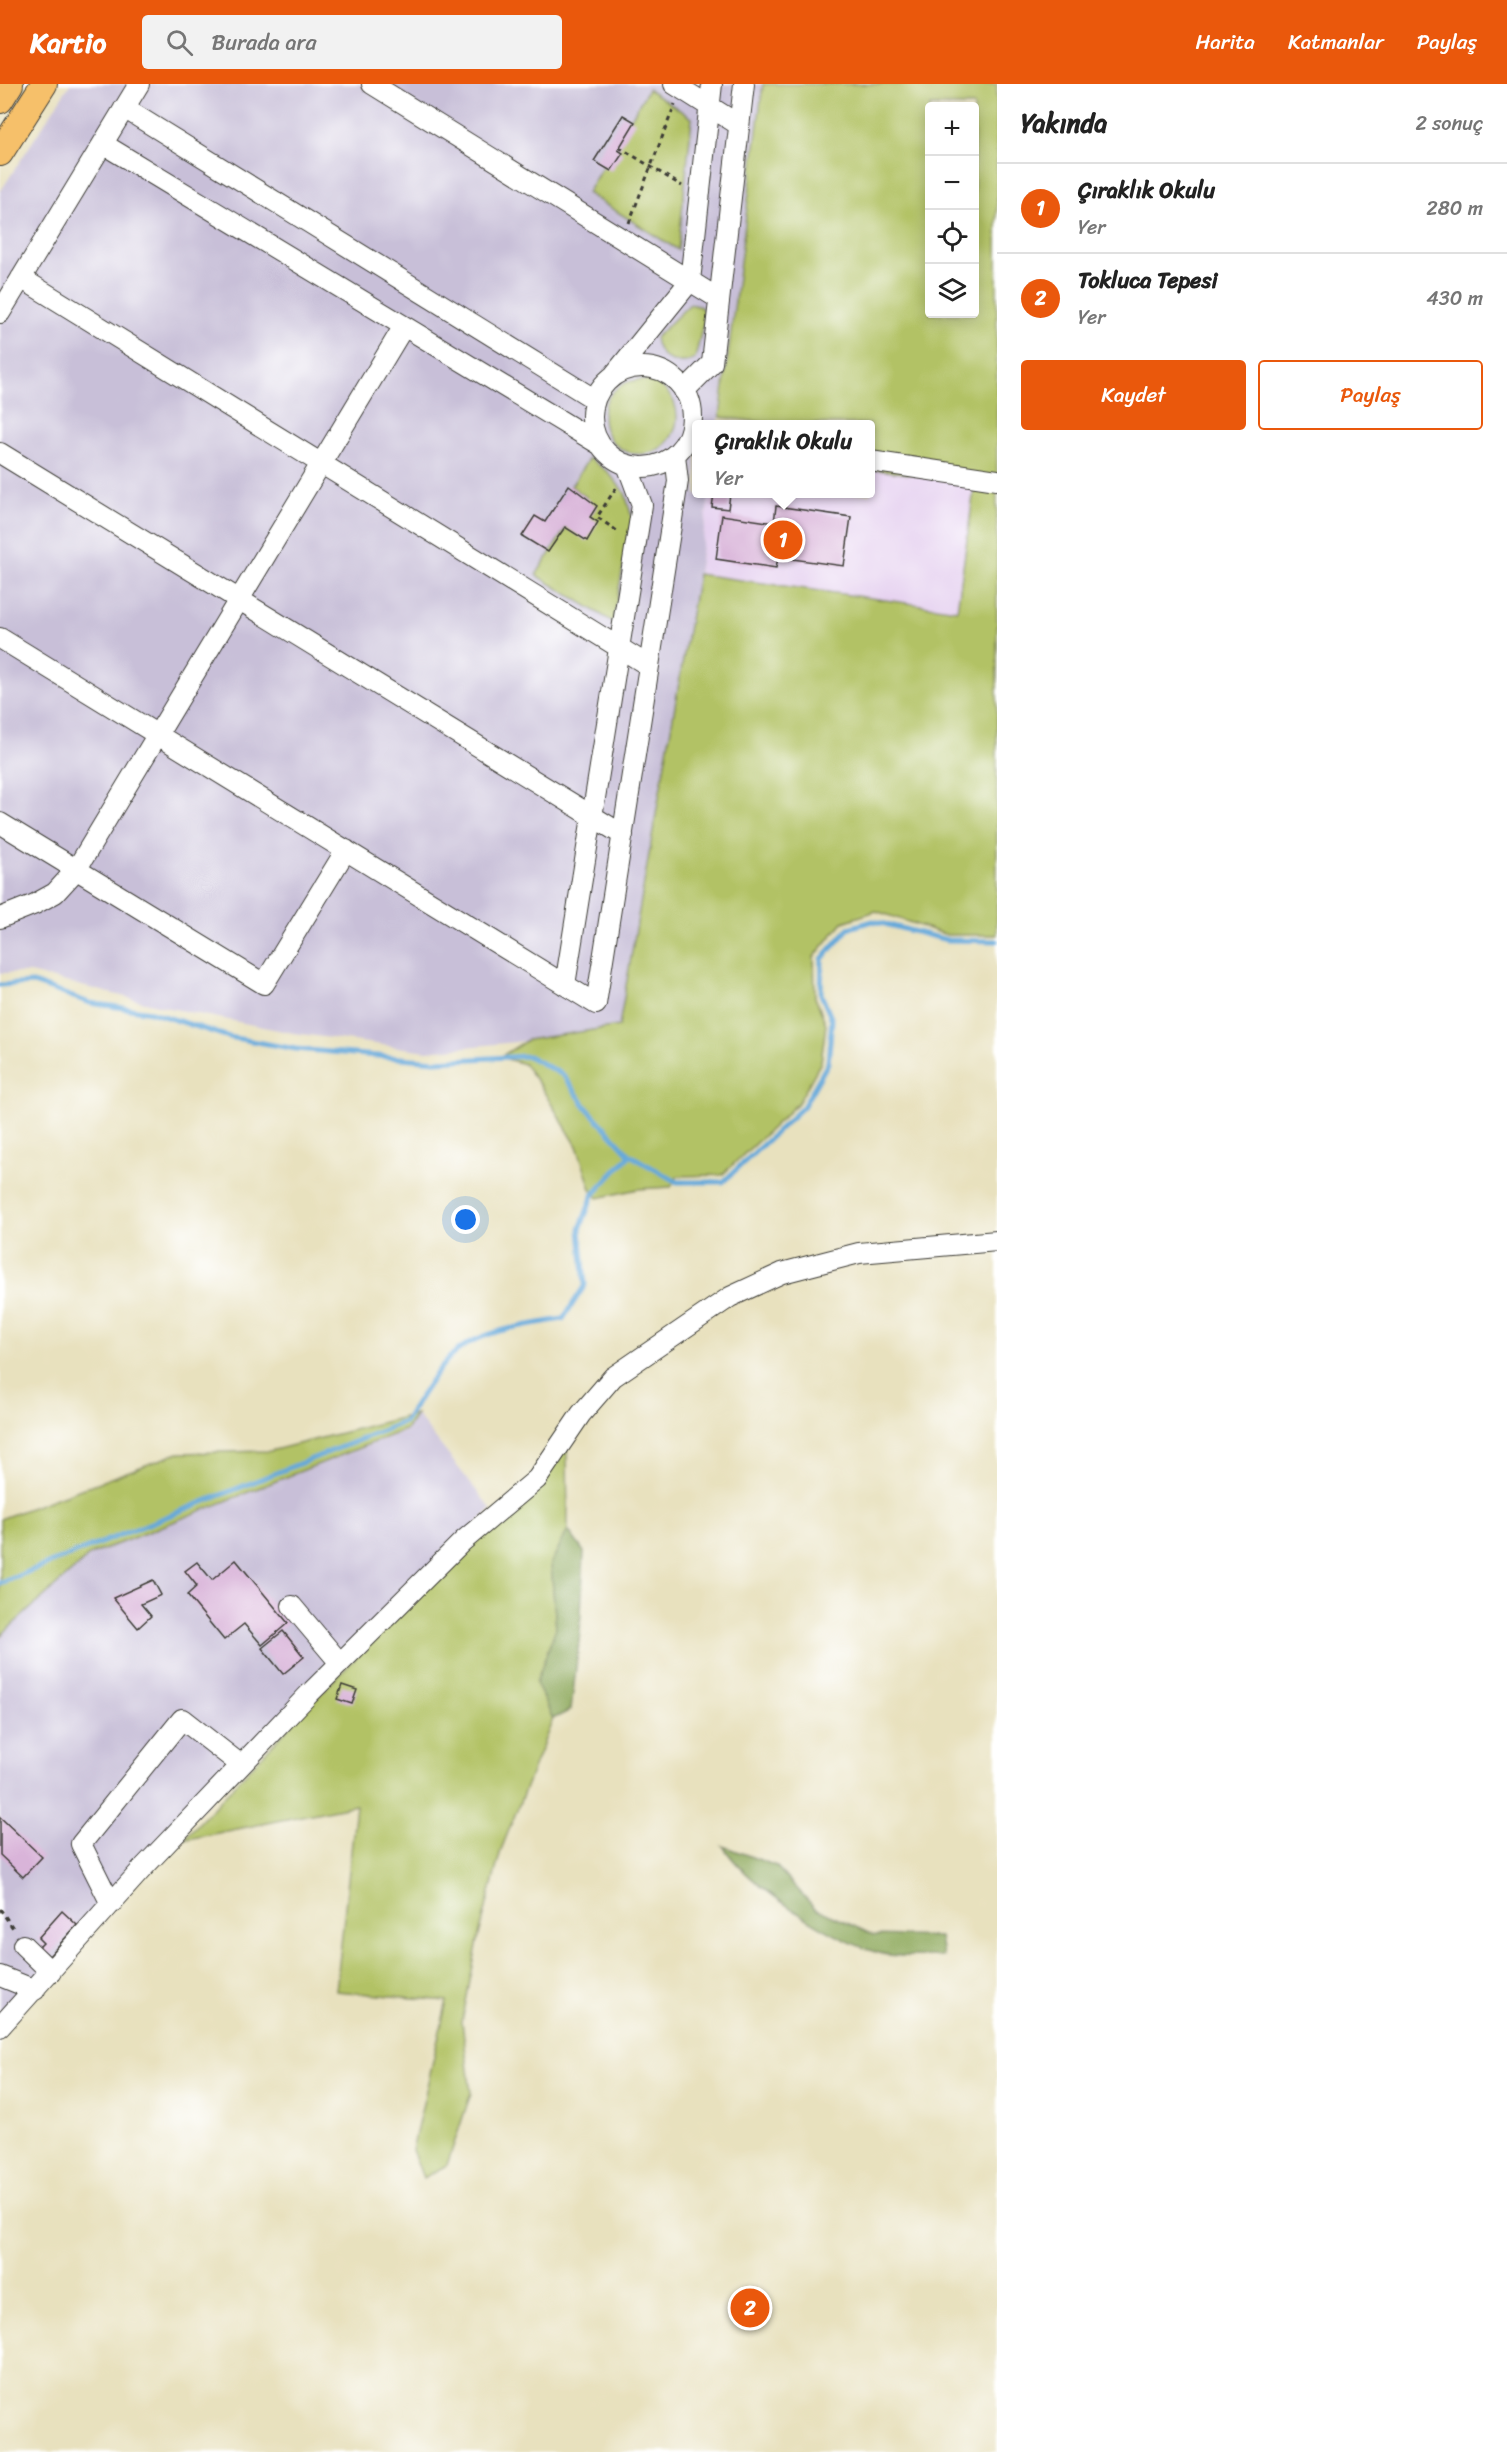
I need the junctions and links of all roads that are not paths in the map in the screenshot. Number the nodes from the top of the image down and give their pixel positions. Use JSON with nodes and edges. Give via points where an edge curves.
{"nodes":[{"id":1,"x":10,"y":84,"type":"edge"},
{"id":2,"x":44,"y":84,"type":"edge"},
{"id":3,"x":139,"y":84,"type":"edge"},
{"id":4,"x":372,"y":84,"type":"edge"},
{"id":5,"x":712,"y":84,"type":"edge"},
{"id":6,"x":744,"y":84,"type":"edge"},
{"id":7,"x":675,"y":93,"type":"edge"},
{"id":8,"x":0,"y":100,"type":"edge"},
{"id":9,"x":710,"y":106,"type":"junction"},
{"id":10,"x":124,"y":108,"type":"junction"},
{"id":11,"x":739,"y":125,"type":"junction"},
{"id":12,"x":103,"y":144,"type":"junction"},
{"id":13,"x":0,"y":153,"type":"edge"},
{"id":14,"x":21,"y":278,"type":"junction"},
{"id":15,"x":690,"y":281,"type":"junction"},
{"id":16,"x":719,"y":299,"type":"junction"},
{"id":17,"x":0,"y":313,"type":"edge"},
{"id":18,"x":404,"y":326,"type":"junction"},
{"id":19,"x":614,"y":375,"type":"junction"},
{"id":20,"x":684,"y":391,"type":"junction"},
{"id":21,"x":594,"y":399,"type":"junction"},
{"id":22,"x":692,"y":433,"type":"edge"},
{"id":23,"x":599,"y":444,"type":"junction"},
{"id":24,"x":0,"y":453,"type":"edge"},
{"id":25,"x":675,"y":455,"type":"junction"},
{"id":26,"x":875,"y":462,"type":"edge"},
{"id":27,"x":321,"y":463,"type":"junction"},
{"id":28,"x":627,"y":468,"type":"junction"},
{"id":29,"x":997,"y":480,"type":"edge"},
{"id":30,"x":239,"y":600,"type":"junction"},
{"id":31,"x":0,"y":638,"type":"edge"},
{"id":32,"x":620,"y":647,"type":"junction"},
{"id":33,"x":649,"y":666,"type":"junction"},
{"id":34,"x":158,"y":735,"type":"junction"},
{"id":35,"x":592,"y":816,"type":"junction"},
{"id":36,"x":0,"y":823,"type":"edge"},
{"id":37,"x":623,"y":835,"type":"junction"},
{"id":38,"x":346,"y":850,"type":"junction"},
{"id":39,"x":76,"y":870,"type":"junction"},
{"id":40,"x":0,"y":918,"type":"edge"},
{"id":41,"x":566,"y":985,"type":"junction"},
{"id":42,"x":997,"y":1241,"type":"edge"},
{"id":43,"x":292,"y":1606,"type":"dead end"},
{"id":44,"x":340,"y":1663,"type":"junction"},
{"id":45,"x":241,"y":1765,"type":"junction"},
{"id":46,"x":111,"y":1904,"type":"junction"},
{"id":47,"x":23,"y":1945,"type":"road end"},
{"id":48,"x":51,"y":1972,"type":"junction"},
{"id":49,"x":0,"y":1976,"type":"edge"},
{"id":50,"x":34,"y":1990,"type":"junction"},
{"id":51,"x":0,"y":2027,"type":"edge"}],
"edges":[{"from":1,"to":8,"type":"main road"},
{"from":2,"to":13,"type":"main road"},
{"from":3,"to":10,"type":"street"},
{"from":4,"to":15,"type":"street"},
{"from":5,"to":9,"type":"street"},
{"from":6,"to":11,"type":"street"},
{"from":7,"to":9,"type":"street"},
{"from":9,"to":11,"type":"street"},
{"from":9,"to":15,"type":"street"},
{"from":10,"to":12,"type":"street"},
{"from":10,"to":21,"type":"street"},
{"from":11,"to":16,"type":"street"},
{"from":12,"to":14,"type":"street"},
{"from":12,"to":18,"type":"street"},
{"from":14,"to":17,"type":"street"},
{"from":14,"to":27,"type":"street"},
{"from":15,"to":16,"type":"street"},
{"from":15,"to":19,"type":"street"},
{"from":16,"to":20,"type":"street","via":[[712,363]]},
{"from":18,"to":23,"type":"street"},
{"from":18,"to":27,"type":"street"},
{"from":19,"to":20,"type":"street","via":[[636,368],[659,370]]},
{"from":19,"to":21,"type":"street"},
{"from":20,"to":22,"type":"street","via":[[691,407]]},
{"from":21,"to":23,"type":"street","via":[[591,414]]},
{"from":22,"to":25,"type":"street"},
{"from":23,"to":28,"type":"street"},
{"from":24,"to":30,"type":"street"},
{"from":25,"to":28,"type":"street","via":[[661,464]]},
{"from":25,"to":33,"type":"street","via":[[678,481]]},
{"from":26,"to":29,"type":"street"},
{"from":27,"to":30,"type":"street"},
{"from":27,"to":32,"type":"street"},
{"from":28,"to":32,"type":"street","via":[[642,505]]},
{"from":30,"to":34,"type":"street"},
{"from":30,"to":35,"type":"street"},
{"from":31,"to":34,"type":"street"},
{"from":32,"to":33,"type":"street"},
{"from":32,"to":35,"type":"street"},
{"from":33,"to":37,"type":"street"},
{"from":34,"to":38,"type":"street"},
{"from":34,"to":39,"type":"street"},
{"from":35,"to":37,"type":"street"},
{"from":35,"to":41,"type":"street"},
{"from":36,"to":39,"type":"street"},
{"from":37,"to":41,"type":"street","via":[[596,1004]]},
{"from":38,"to":39,"type":"street","via":[[264,984]]},
{"from":38,"to":41,"type":"street"},
{"from":39,"to":40,"type":"street","via":[[55,893]]},
{"from":42,"to":44,"type":"street","via":[[859,1253],[782,1273],[730,1297],[613,1377],[580,1414],[537,1479],[463,1541]]},
{"from":43,"to":44,"type":"street"},
{"from":44,"to":45,"type":"street"},
{"from":45,"to":46,"type":"street"},
{"from":45,"to":46,"type":"street","via":[[182,1719],[81,1844]]},
{"from":46,"to":48,"type":"street"},
{"from":47,"to":48,"type":"street"},
{"from":48,"to":50,"type":"street"},
{"from":49,"to":50,"type":"street"},
{"from":50,"to":51,"type":"street"}]}
